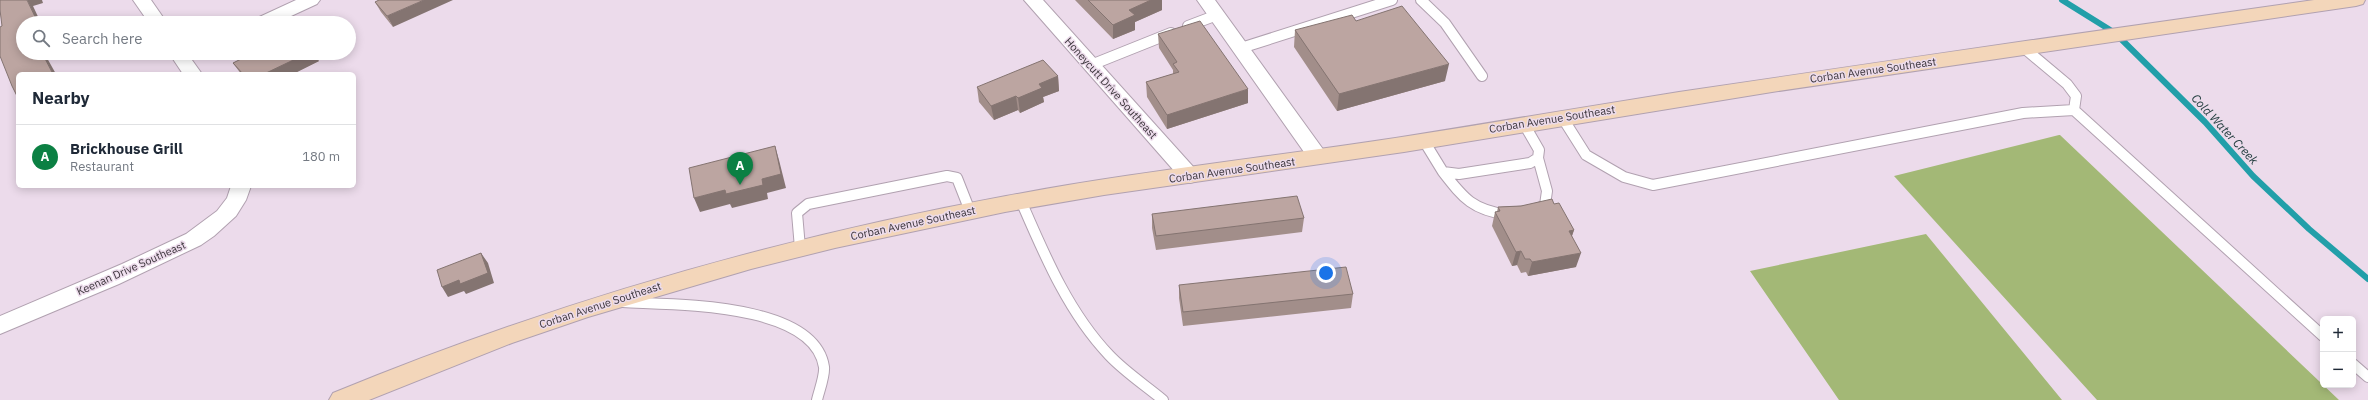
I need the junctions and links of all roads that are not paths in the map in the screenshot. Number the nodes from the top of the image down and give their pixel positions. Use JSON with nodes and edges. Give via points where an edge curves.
{"nodes":[{"id":1,"x":142,"y":0,"type":"edge"},
{"id":2,"x":310,"y":0,"type":"edge"},
{"id":3,"x":1033,"y":0,"type":"edge"},
{"id":4,"x":1392,"y":0,"type":"edge"},
{"id":5,"x":1421,"y":0,"type":"edge"},
{"id":6,"x":2356,"y":0,"type":"edge"},
{"id":7,"x":1212,"y":7,"type":"edge"},
{"id":8,"x":153,"y":16,"type":"edge"},
{"id":9,"x":276,"y":16,"type":"edge"},
{"id":10,"x":1240,"y":48,"type":"junction"},
{"id":11,"x":2024,"y":48,"type":"junction"},
{"id":12,"x":188,"y":60,"type":"edge"},
{"id":13,"x":1091,"y":65,"type":"junction"},
{"id":14,"x":192,"y":72,"type":"edge"},
{"id":15,"x":1482,"y":76,"type":"dead end"},
{"id":16,"x":2074,"y":110,"type":"junction"},
{"id":17,"x":1562,"y":117,"type":"junction"},
{"id":18,"x":1524,"y":124,"type":"junction"},
{"id":19,"x":1424,"y":141,"type":"junction"},
{"id":20,"x":1318,"y":157,"type":"junction"},
{"id":21,"x":1538,"y":158,"type":"junction"},
{"id":22,"x":1443,"y":172,"type":"junction"},
{"id":23,"x":1190,"y":176,"type":"junction"},
{"id":24,"x":241,"y":188,"type":"edge"},
{"id":25,"x":1021,"y":201,"type":"junction"},
{"id":26,"x":970,"y":211,"type":"junction"},
{"id":27,"x":1531,"y":211,"type":"edge"},
{"id":28,"x":1516,"y":214,"type":"edge"},
{"id":29,"x":800,"y":248,"type":"junction"},
{"id":30,"x":612,"y":301,"type":"junction"},
{"id":31,"x":0,"y":325,"type":"edge"},
{"id":32,"x":2320,"y":333,"type":"edge"},
{"id":33,"x":2356,"y":367,"type":"edge"},
{"id":34,"x":2368,"y":377,"type":"edge"},
{"id":35,"x":342,"y":400,"type":"edge"},
{"id":36,"x":817,"y":400,"type":"edge"},
{"id":37,"x":1163,"y":400,"type":"edge"}],
"edges":[{"from":1,"to":8,"type":"street"},
{"from":2,"to":9,"type":"street"},
{"from":3,"to":13,"type":"street","name":"Honeycutt Drive Southeast"},
{"from":4,"to":10,"type":"lane"},
{"from":5,"to":15,"type":"lane","via":[[1432,9],[1462,46]]},
{"from":6,"to":11,"type":"main road","name":"Corban Avenue Southeast"},
{"from":7,"to":10,"type":"street"},
{"from":7,"to":13,"type":"lane"},
{"from":10,"to":20,"type":"street"},
{"from":11,"to":16,"type":"lane","via":[[2067,84],[2076,96]]},
{"from":11,"to":17,"type":"main road","name":"Corban Avenue Southeast"},
{"from":12,"to":14,"type":"street"},
{"from":13,"to":23,"type":"street","name":"Honeycutt Drive Southeast"},
{"from":16,"to":17,"type":"lane","via":[[2023,113],[1653,185],[1624,177],[1586,155]]},
{"from":16,"to":32,"type":"lane"},
{"from":17,"to":18,"type":"main road","name":"Corban Avenue Southeast"},
{"from":18,"to":19,"type":"main road","name":"Corban Avenue Southeast"},
{"from":18,"to":21,"type":"lane","via":[[1539,150]]},
{"from":19,"to":20,"type":"main road","name":"Corban Avenue Southeast"},
{"from":19,"to":22,"type":"lane"},
{"from":20,"to":23,"type":"main road","name":"Corban Avenue Southeast"},
{"from":21,"to":22,"type":"lane","via":[[1530,162],[1459,174]]},
{"from":21,"to":27,"type":"lane","via":[[1547,191],[1545,205]]},
{"from":22,"to":28,"type":"lane","via":[[1469,204],[1483,212]]},
{"from":23,"to":25,"type":"main road","name":"Corban Avenue Southeast"},
{"from":24,"to":31,"type":"street","name":"Keenan Drive Southeast","via":[[233,207],[206,232],[189,242],[128,271]]},
{"from":25,"to":26,"type":"main road","name":"Corban Avenue Southeast"},
{"from":25,"to":37,"type":"lane","via":[[1044,253],[1070,302],[1104,349]]},
{"from":26,"to":29,"type":"main road","name":"Corban Avenue Southeast"},
{"from":26,"to":29,"type":"lane","via":[[958,178],[947,176],[808,204],[797,213]]},
{"from":29,"to":30,"type":"main road","name":"Corban Avenue Southeast","via":[[730,265]]},
{"from":30,"to":35,"type":"main road","name":"Corban Avenue Southeast","via":[[504,336],[399,375]]},
{"from":30,"to":36,"type":"lane","via":[[731,309],[789,325],[815,344],[824,368]]},
{"from":33,"to":34,"type":"lane"}]}
